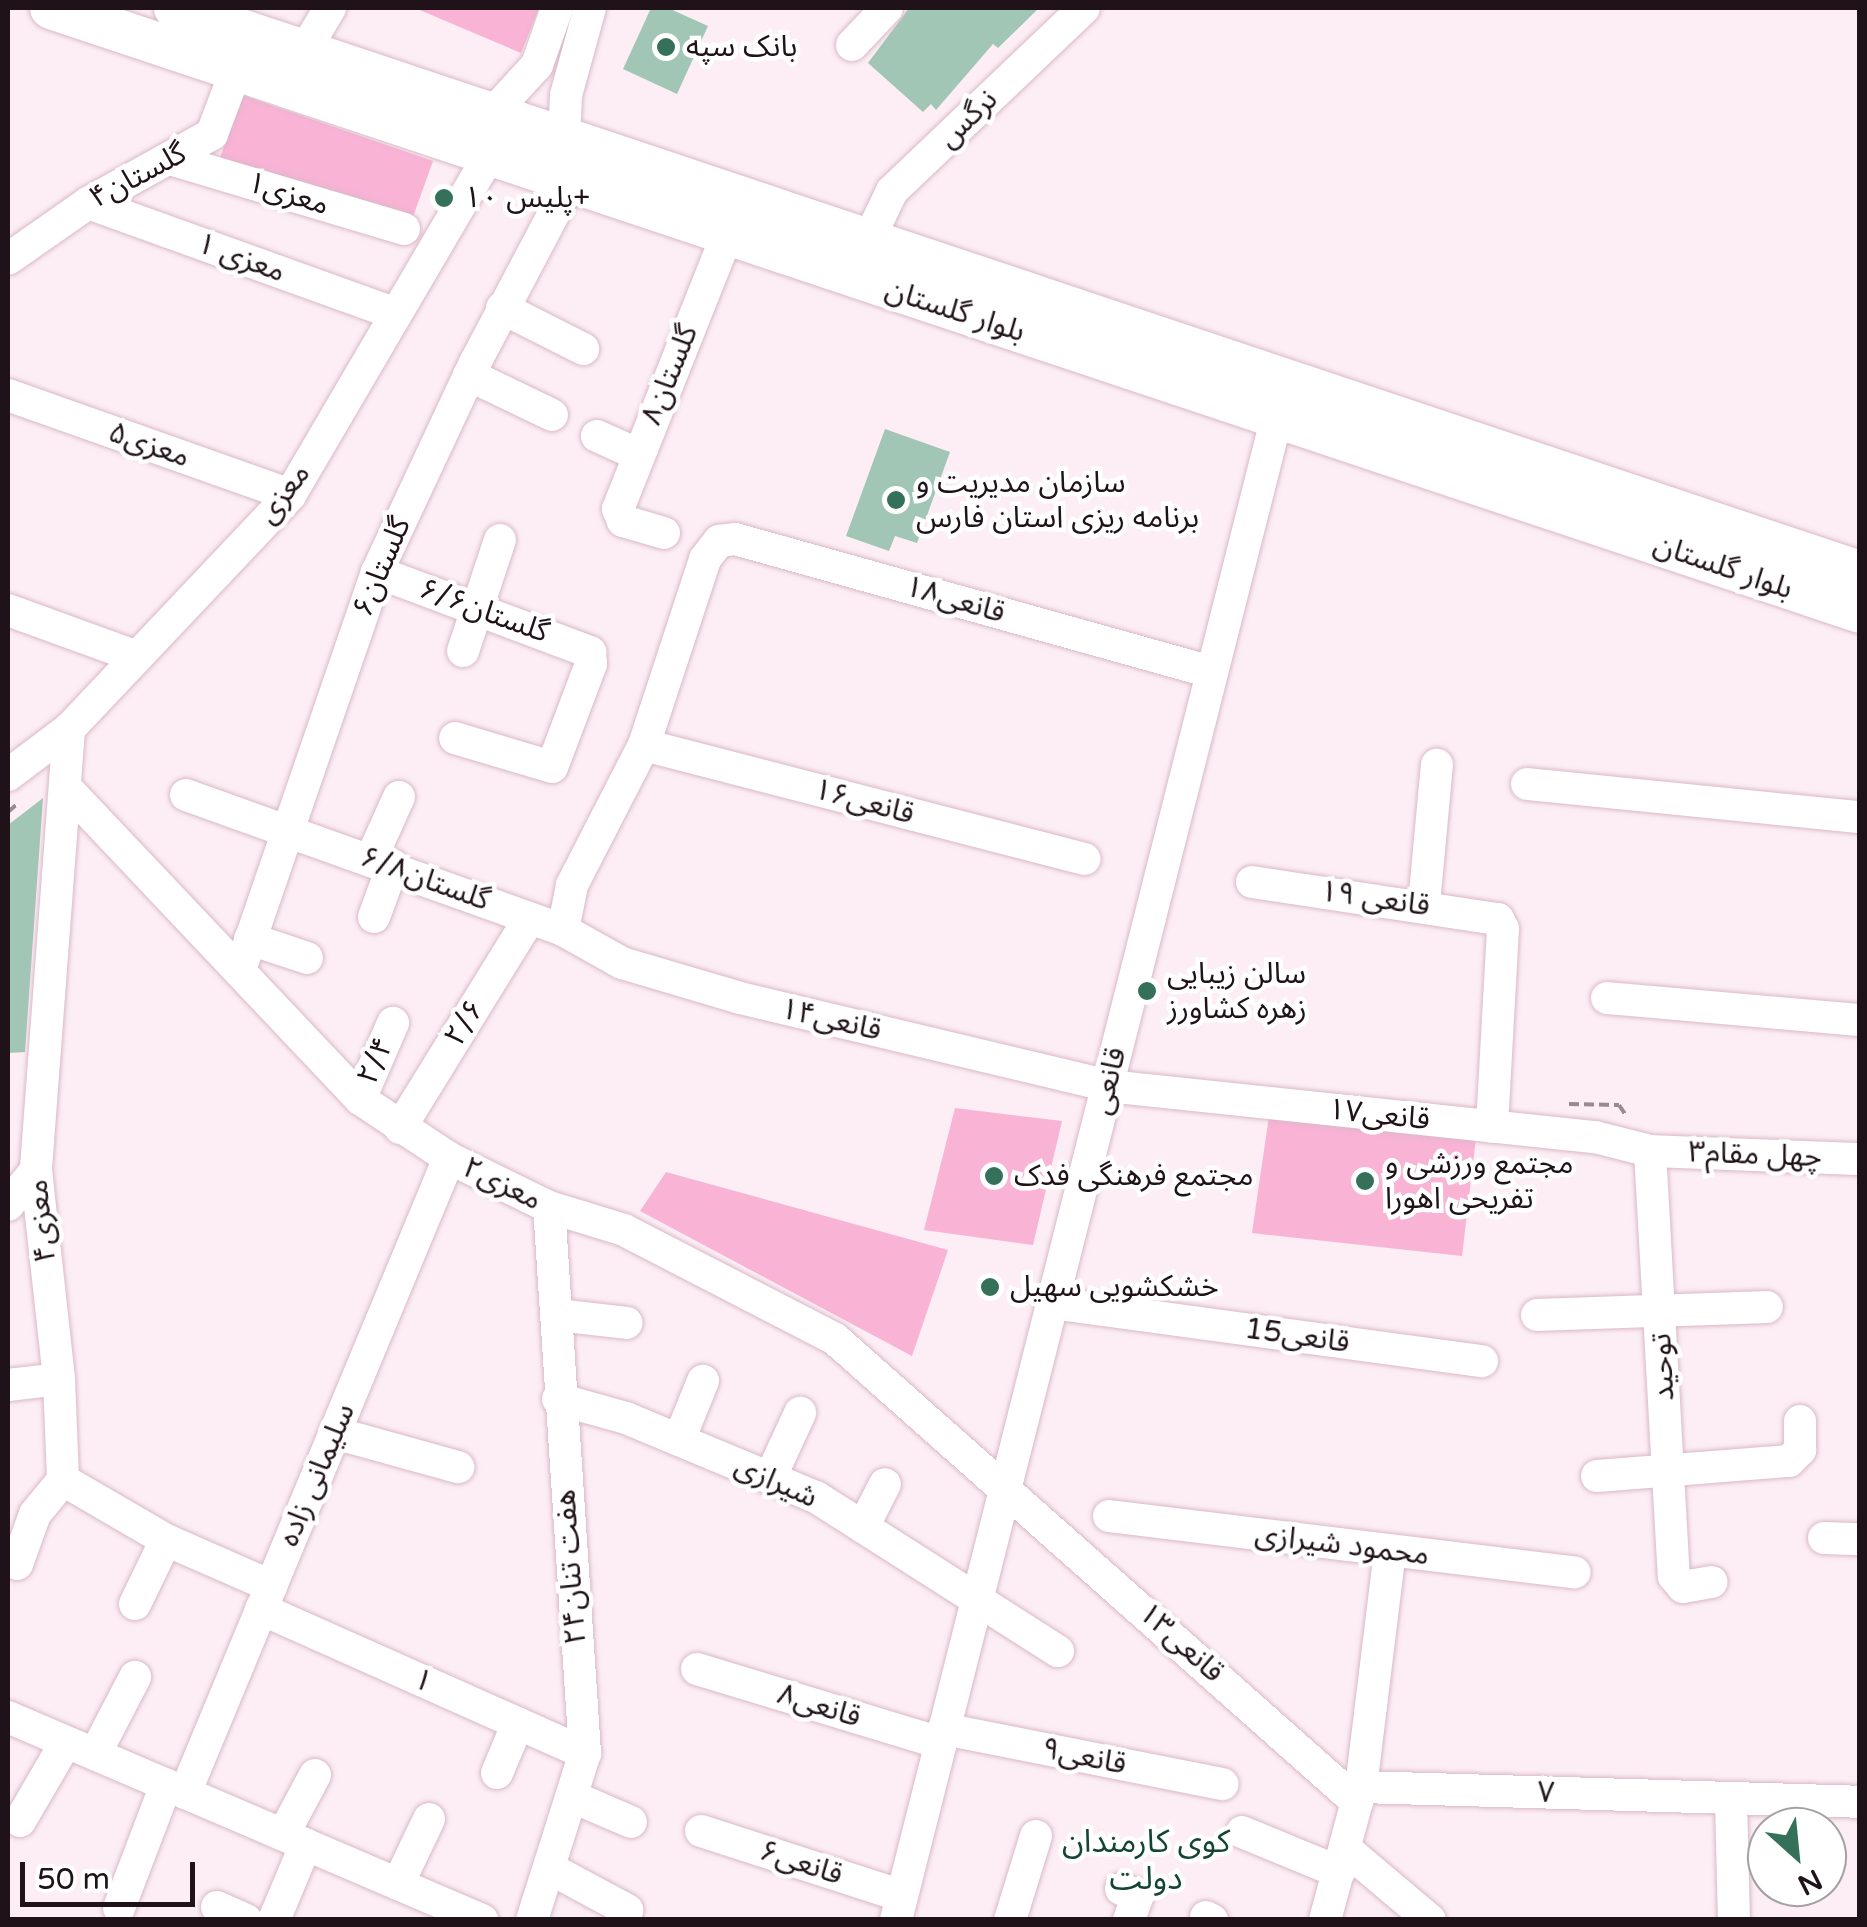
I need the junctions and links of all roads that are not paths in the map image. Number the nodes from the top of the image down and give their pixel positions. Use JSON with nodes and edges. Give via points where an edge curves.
{"nodes":[{"id":1,"x":51,"y":8,"type":"edge"},
{"id":2,"x":175,"y":8,"type":"edge"},
{"id":3,"x":330,"y":8,"type":"edge"},
{"id":4,"x":590,"y":8,"type":"edge"},
{"id":5,"x":887,"y":8,"type":"edge"},
{"id":6,"x":1084,"y":8,"type":"edge"},
{"id":7,"x":560,"y":30,"type":"edge"},
{"id":8,"x":852,"y":45,"type":"dead end"},
{"id":9,"x":305,"y":50,"type":"junction"},
{"id":10,"x":236,"y":70,"type":"junction"},
{"id":11,"x":339,"y":84,"type":"junction"},
{"id":12,"x":490,"y":135,"type":"junction"},
{"id":13,"x":564,"y":140,"type":"junction"},
{"id":14,"x":172,"y":160,"type":"junction"},
{"id":15,"x":570,"y":184,"type":"junction"},
{"id":16,"x":88,"y":203,"type":"junction"},
{"id":17,"x":404,"y":229,"type":"dead end"},
{"id":18,"x":726,"y":237,"type":"junction"},
{"id":19,"x":868,"y":241,"type":"junction"},
{"id":20,"x":15,"y":243,"type":"edge"},
{"id":21,"x":502,"y":308,"type":"junction"},
{"id":22,"x":394,"y":312,"type":"junction"},
{"id":23,"x":583,"y":349,"type":"dead end"},
{"id":24,"x":469,"y":375,"type":"junction"},
{"id":25,"x":8,"y":396,"type":"edge"},
{"id":26,"x":552,"y":416,"type":"dead end"},
{"id":27,"x":1278,"y":417,"type":"junction"},
{"id":28,"x":597,"y":436,"type":"dead end"},
{"id":29,"x":638,"y":455,"type":"junction"},
{"id":30,"x":290,"y":495,"type":"junction"},
{"id":31,"x":1661,"y":524,"type":"junction"},
{"id":32,"x":664,"y":532,"type":"dead end"},
{"id":33,"x":500,"y":540,"type":"dead end"},
{"id":34,"x":377,"y":572,"type":"junction"},
{"id":35,"x":1860,"y":572,"type":"edge"},
{"id":36,"x":477,"y":607,"type":"junction"},
{"id":37,"x":8,"y":610,"type":"edge"},
{"id":38,"x":1860,"y":612,"type":"edge"},
{"id":39,"x":462,"y":651,"type":"dead end"},
{"id":40,"x":137,"y":657,"type":"junction"},
{"id":41,"x":1212,"y":672,"type":"junction"},
{"id":42,"x":68,"y":729,"type":"junction"},
{"id":43,"x":454,"y":738,"type":"dead end"},
{"id":44,"x":644,"y":744,"type":"junction"},
{"id":45,"x":1438,"y":765,"type":"dead end"},
{"id":46,"x":1527,"y":784,"type":"dead end"},
{"id":47,"x":12,"y":790,"type":"edge"},
{"id":48,"x":68,"y":790,"type":"junction"},
{"id":49,"x":186,"y":795,"type":"dead end"},
{"id":50,"x":399,"y":797,"type":"dead end"},
{"id":51,"x":1860,"y":818,"type":"edge"},
{"id":52,"x":286,"y":831,"type":"junction"},
{"id":53,"x":1085,"y":859,"type":"dead end"},
{"id":54,"x":382,"y":862,"type":"junction"},
{"id":55,"x":1252,"y":882,"type":"dead end"},
{"id":56,"x":1424,"y":904,"type":"junction"},
{"id":57,"x":374,"y":916,"type":"dead end"},
{"id":58,"x":529,"y":918,"type":"junction"},
{"id":59,"x":563,"y":930,"type":"junction"},
{"id":60,"x":245,"y":955,"type":"junction"},
{"id":61,"x":306,"y":958,"type":"dead end"},
{"id":62,"x":1607,"y":998,"type":"dead end"},
{"id":63,"x":1860,"y":1020,"type":"edge"},
{"id":64,"x":393,"y":1022,"type":"dead end"},
{"id":65,"x":1108,"y":1086,"type":"junction"},
{"id":66,"x":360,"y":1099,"type":"junction"},
{"id":67,"x":1492,"y":1127,"type":"junction"},
{"id":68,"x":400,"y":1128,"type":"junction"},
{"id":69,"x":1650,"y":1150,"type":"junction"},
{"id":70,"x":449,"y":1158,"type":"junction"},
{"id":71,"x":1860,"y":1159,"type":"edge"},
{"id":72,"x":22,"y":1171,"type":"edge"},
{"id":73,"x":8,"y":1205,"type":"edge"},
{"id":74,"x":549,"y":1207,"type":"junction"},
{"id":75,"x":1052,"y":1302,"type":"junction"},
{"id":76,"x":1659,"y":1306,"type":"junction"},
{"id":77,"x":1766,"y":1306,"type":"dead end"},
{"id":78,"x":557,"y":1315,"type":"junction"},
{"id":79,"x":1536,"y":1315,"type":"dead end"},
{"id":80,"x":628,"y":1323,"type":"dead end"},
{"id":81,"x":1482,"y":1361,"type":"dead end"},
{"id":82,"x":59,"y":1379,"type":"junction"},
{"id":83,"x":703,"y":1380,"type":"dead end"},
{"id":84,"x":8,"y":1385,"type":"edge"},
{"id":85,"x":558,"y":1399,"type":"junction"},
{"id":86,"x":800,"y":1413,"type":"dead end"},
{"id":87,"x":1800,"y":1422,"type":"dead end"},
{"id":88,"x":334,"y":1433,"type":"junction"},
{"id":89,"x":679,"y":1440,"type":"junction"},
{"id":90,"x":458,"y":1467,"type":"dead end"},
{"id":91,"x":1669,"y":1471,"type":"junction"},
{"id":92,"x":1598,"y":1476,"type":"dead end"},
{"id":93,"x":770,"y":1478,"type":"junction"},
{"id":94,"x":63,"y":1480,"type":"junction"},
{"id":95,"x":885,"y":1484,"type":"dead end"},
{"id":96,"x":1006,"y":1484,"type":"junction"},
{"id":97,"x":1109,"y":1516,"type":"dead end"},
{"id":98,"x":863,"y":1526,"type":"junction"},
{"id":99,"x":1824,"y":1538,"type":"dead end"},
{"id":100,"x":1860,"y":1539,"type":"edge"},
{"id":101,"x":166,"y":1540,"type":"junction"},
{"id":102,"x":1390,"y":1552,"type":"junction"},
{"id":103,"x":17,"y":1564,"type":"dead end"},
{"id":104,"x":1575,"y":1572,"type":"dead end"},
{"id":105,"x":1712,"y":1582,"type":"dead end"},
{"id":106,"x":266,"y":1597,"type":"junction"},
{"id":107,"x":976,"y":1602,"type":"junction"},
{"id":108,"x":135,"y":1604,"type":"dead end"},
{"id":109,"x":1058,"y":1652,"type":"dead end"},
{"id":110,"x":697,"y":1669,"type":"dead end"},
{"id":111,"x":135,"y":1677,"type":"dead end"},
{"id":112,"x":8,"y":1717,"type":"edge"},
{"id":113,"x":518,"y":1723,"type":"junction"},
{"id":114,"x":942,"y":1736,"type":"junction"},
{"id":115,"x":80,"y":1748,"type":"junction"},
{"id":116,"x":585,"y":1753,"type":"junction"},
{"id":117,"x":497,"y":1773,"type":"dead end"},
{"id":118,"x":315,"y":1775,"type":"dead end"},
{"id":119,"x":1224,"y":1784,"type":"dead end"},
{"id":120,"x":176,"y":1789,"type":"junction"},
{"id":121,"x":1359,"y":1795,"type":"junction"},
{"id":122,"x":573,"y":1797,"type":"junction"},
{"id":123,"x":1731,"y":1800,"type":"junction"},
{"id":124,"x":1860,"y":1802,"type":"edge"},
{"id":125,"x":429,"y":1819,"type":"dead end"},
{"id":126,"x":20,"y":1821,"type":"dead end"},
{"id":127,"x":631,"y":1822,"type":"dead end"},
{"id":128,"x":701,"y":1831,"type":"dead end"},
{"id":129,"x":1242,"y":1832,"type":"dead end"},
{"id":130,"x":1036,"y":1836,"type":"dead end"},
{"id":131,"x":294,"y":1840,"type":"junction"},
{"id":132,"x":1344,"y":1861,"type":"junction"},
{"id":133,"x":549,"y":1868,"type":"junction"},
{"id":134,"x":407,"y":1898,"type":"edge"},
{"id":135,"x":119,"y":1908,"type":"dead end"},
{"id":136,"x":899,"y":1908,"type":"edge"},
{"id":137,"x":626,"y":1910,"type":"dead end"},
{"id":138,"x":274,"y":1920,"type":"edge"},
{"id":139,"x":482,"y":1920,"type":"edge"},
{"id":140,"x":532,"y":1920,"type":"edge"},
{"id":141,"x":1010,"y":1920,"type":"edge"},
{"id":142,"x":1325,"y":1920,"type":"edge"},
{"id":143,"x":1430,"y":1920,"type":"edge"},
{"id":144,"x":1734,"y":1920,"type":"edge"}],
"edges":[{"from":1,"to":10,"type":"main road","name":"بلوار گلستان"},
{"from":2,"to":9,"type":"main road","name":"بلوار گلستان"},
{"from":3,"to":9,"type":"street"},
{"from":4,"to":7,"type":"street"},
{"from":5,"to":8,"type":"street"},
{"from":6,"to":19,"type":"street","name":"نرگس","via":[[892,191]]},
{"from":7,"to":12,"type":"street","name":"معزی"},
{"from":7,"to":13,"type":"street"},
{"from":9,"to":11,"type":"main road","name":"بلوار گلستان"},
{"from":10,"to":11,"type":"main road","name":"بلوار گلستان"},
{"from":10,"to":14,"type":"street","name":"گلستان۴","via":[[212,134]]},
{"from":11,"to":12,"type":"main road","name":"بلوار گلستان"},
{"from":12,"to":13,"type":"main road","name":"بلوار گلستان"},
{"from":12,"to":15,"type":"main road","name":"بلوار گلستان"},
{"from":12,"to":22,"type":"street","name":"معزی"},
{"from":13,"to":19,"type":"main road","name":"بلوار گلستان"},
{"from":14,"to":16,"type":"street","name":"گلستان۴"},
{"from":14,"to":17,"type":"street","name":"۱معزی"},
{"from":15,"to":18,"type":"main road","name":"بلوار گلستان"},
{"from":15,"to":21,"type":"street","name":"گلستان۶"},
{"from":16,"to":20,"type":"street","name":"گلستان۴"},
{"from":16,"to":22,"type":"street","name":"معزی ۱"},
{"from":18,"to":27,"type":"main road","name":"بلوار گلستان"},
{"from":18,"to":29,"type":"street","name":"گلستان۸"},
{"from":19,"to":31,"type":"main road","name":"بلوار گلستان"},
{"from":21,"to":23,"type":"street"},
{"from":21,"to":24,"type":"street","name":"گلستان۶"},
{"from":22,"to":30,"type":"street","name":"معزی"},
{"from":24,"to":26,"type":"street"},
{"from":24,"to":34,"type":"street","name":"گلستان۶"},
{"from":25,"to":30,"type":"street","name":"۵معزی"},
{"from":27,"to":31,"type":"main road","name":"بلوار گلستان"},
{"from":27,"to":41,"type":"street","name":"قانعی"},
{"from":28,"to":29,"type":"street"},
{"from":29,"to":32,"type":"street","name":"گلستان۸","via":[[617,515]]},
{"from":30,"to":40,"type":"street","name":"معزی"},
{"from":31,"to":35,"type":"main road","name":"بلوار گلستان"},
{"from":31,"to":38,"type":"main road","name":"بلوار گلستان"},
{"from":33,"to":36,"type":"street"},
{"from":34,"to":36,"type":"street","name":"۶/۶گلستان"},
{"from":34,"to":52,"type":"street","name":"گلستان۶"},
{"from":36,"to":39,"type":"street"},
{"from":36,"to":43,"type":"street","name":"۶/۶گلستان","via":[[590,652],[552,767]]},
{"from":37,"to":40,"type":"street"},
{"from":40,"to":42,"type":"street","name":"معزی"},
{"from":41,"to":44,"type":"street","name":"۱۸قانعی","via":[[736,539],[719,541],[705,559]]},
{"from":41,"to":65,"type":"street","name":"قانعی"},
{"from":42,"to":47,"type":"street","name":"معزی"},
{"from":42,"to":48,"type":"street","name":"۴معزی"},
{"from":44,"to":53,"type":"street","name":"۱۶قانعی"},
{"from":44,"to":59,"type":"street","via":[[572,884]]},
{"from":45,"to":56,"type":"street"},
{"from":46,"to":51,"type":"street"},
{"from":48,"to":60,"type":"street","name":"۲معزی"},
{"from":48,"to":72,"type":"street","name":"۴معزی"},
{"from":49,"to":52,"type":"street","name":"۶/۸گلستان"},
{"from":50,"to":54,"type":"street"},
{"from":52,"to":54,"type":"street","name":"۶/۸گلستان"},
{"from":52,"to":60,"type":"street","name":"گلستان۶"},
{"from":54,"to":57,"type":"street"},
{"from":54,"to":58,"type":"street","name":"۶/۸گلستان"},
{"from":55,"to":56,"type":"street","name":"قانعی ۱۹"},
{"from":56,"to":67,"type":"street","name":"قانعی ۱۹","via":[[1498,919],[1504,929]]},
{"from":58,"to":59,"type":"street","name":"۶/۸گلستان"},
{"from":58,"to":68,"type":"street","name":"۲/۶"},
{"from":59,"to":65,"type":"street","name":"۱۴قانعی","via":[[622,963],[740,998]]},
{"from":60,"to":61,"type":"street"},
{"from":60,"to":66,"type":"street","name":"۲معزی"},
{"from":62,"to":63,"type":"street"},
{"from":64,"to":66,"type":"street","name":"۲/۴"},
{"from":65,"to":67,"type":"street","name":"۱۷قانعی"},
{"from":65,"to":75,"type":"street","name":"قانعی"},
{"from":66,"to":68,"type":"street","name":"۲معزی"},
{"from":67,"to":69,"type":"street","name":"۱۷قانعی"},
{"from":68,"to":70,"type":"street","name":"۲معزی"},
{"from":69,"to":71,"type":"street","name":"چهل مقام۳"},
{"from":69,"to":76,"type":"street","name":"توحید"},
{"from":70,"to":74,"type":"street","name":"۲معزی"},
{"from":70,"to":88,"type":"street","name":"سلیمانی زاده"},
{"from":72,"to":73,"type":"street"},
{"from":72,"to":82,"type":"street","name":"۴معزی"},
{"from":74,"to":78,"type":"street","name":"هفت تنان۲۴"},
{"from":74,"to":96,"type":"street","name":"۲معزی","via":[[624,1230],[835,1339]]},
{"from":75,"to":81,"type":"street","name":"15قانعی"},
{"from":75,"to":96,"type":"street","name":"قانعی"},
{"from":76,"to":77,"type":"street"},
{"from":76,"to":79,"type":"street"},
{"from":76,"to":91,"type":"street","name":"توحید"},
{"from":78,"to":80,"type":"street"},
{"from":78,"to":85,"type":"street","name":"هفت تنان۲۴"},
{"from":82,"to":84,"type":"street"},
{"from":82,"to":94,"type":"street","name":"۴معزی"},
{"from":83,"to":89,"type":"street"},
{"from":85,"to":89,"type":"street","name":"شیرازی"},
{"from":85,"to":116,"type":"street","name":"هفت تنان۲۴"},
{"from":86,"to":93,"type":"street"},
{"from":87,"to":91,"type":"street","via":[[1800,1450],[1789,1461]]},
{"from":88,"to":90,"type":"street"},
{"from":88,"to":106,"type":"street","name":"سلیمانی زاده"},
{"from":89,"to":93,"type":"street","name":"شیرازی"},
{"from":91,"to":92,"type":"street"},
{"from":91,"to":105,"type":"street","name":"توحید","via":[[1677,1584]]},
{"from":93,"to":98,"type":"street","name":"شیرازی"},
{"from":94,"to":101,"type":"street"},
{"from":94,"to":103,"type":"street","via":[[35,1514]]},
{"from":95,"to":98,"type":"street"},
{"from":96,"to":107,"type":"street","name":"قانعی"},
{"from":96,"to":121,"type":"street","name":"۱۳قانعی"},
{"from":97,"to":102,"type":"street","name":"محمود شیرازی"},
{"from":98,"to":107,"type":"street","name":"شیرازی"},
{"from":99,"to":100,"type":"street"},
{"from":101,"to":106,"type":"street"},
{"from":101,"to":108,"type":"street"},
{"from":102,"to":104,"type":"street","name":"محمود شیرازی"},
{"from":102,"to":121,"type":"street"},
{"from":106,"to":113,"type":"street","name":"۱"},
{"from":106,"to":120,"type":"street","name":"سلیمانی زاده"},
{"from":107,"to":109,"type":"street","name":"شیرازی"},
{"from":107,"to":114,"type":"street","name":"قانعی"},
{"from":110,"to":114,"type":"street","name":"۸قانعی"},
{"from":111,"to":115,"type":"street"},
{"from":112,"to":115,"type":"street"},
{"from":113,"to":116,"type":"street","name":"۱"},
{"from":113,"to":117,"type":"street"},
{"from":114,"to":119,"type":"street","name":"۹قانعی"},
{"from":114,"to":136,"type":"street","name":"قانعی"},
{"from":115,"to":120,"type":"street"},
{"from":115,"to":126,"type":"street"},
{"from":116,"to":122,"type":"street","name":"هفت تنان۲۴"},
{"from":118,"to":131,"type":"street"},
{"from":120,"to":131,"type":"street"},
{"from":120,"to":135,"type":"street","name":"سلیمانی زاده"},
{"from":121,"to":123,"type":"street","name":"۷"},
{"from":121,"to":132,"type":"street"},
{"from":122,"to":127,"type":"street"},
{"from":122,"to":133,"type":"street","name":"هفت تنان۲۴"},
{"from":123,"to":124,"type":"street","name":"۷"},
{"from":123,"to":144,"type":"street"},
{"from":125,"to":134,"type":"street"},
{"from":128,"to":136,"type":"street","name":"۶قانعی"},
{"from":129,"to":132,"type":"street"},
{"from":130,"to":141,"type":"street"},
{"from":131,"to":134,"type":"street"},
{"from":131,"to":138,"type":"street"},
{"from":132,"to":142,"type":"street"},
{"from":132,"to":143,"type":"street"},
{"from":133,"to":137,"type":"street"},
{"from":133,"to":140,"type":"street","name":"هفت تنان۲۴"},
{"from":134,"to":139,"type":"street"}]}
